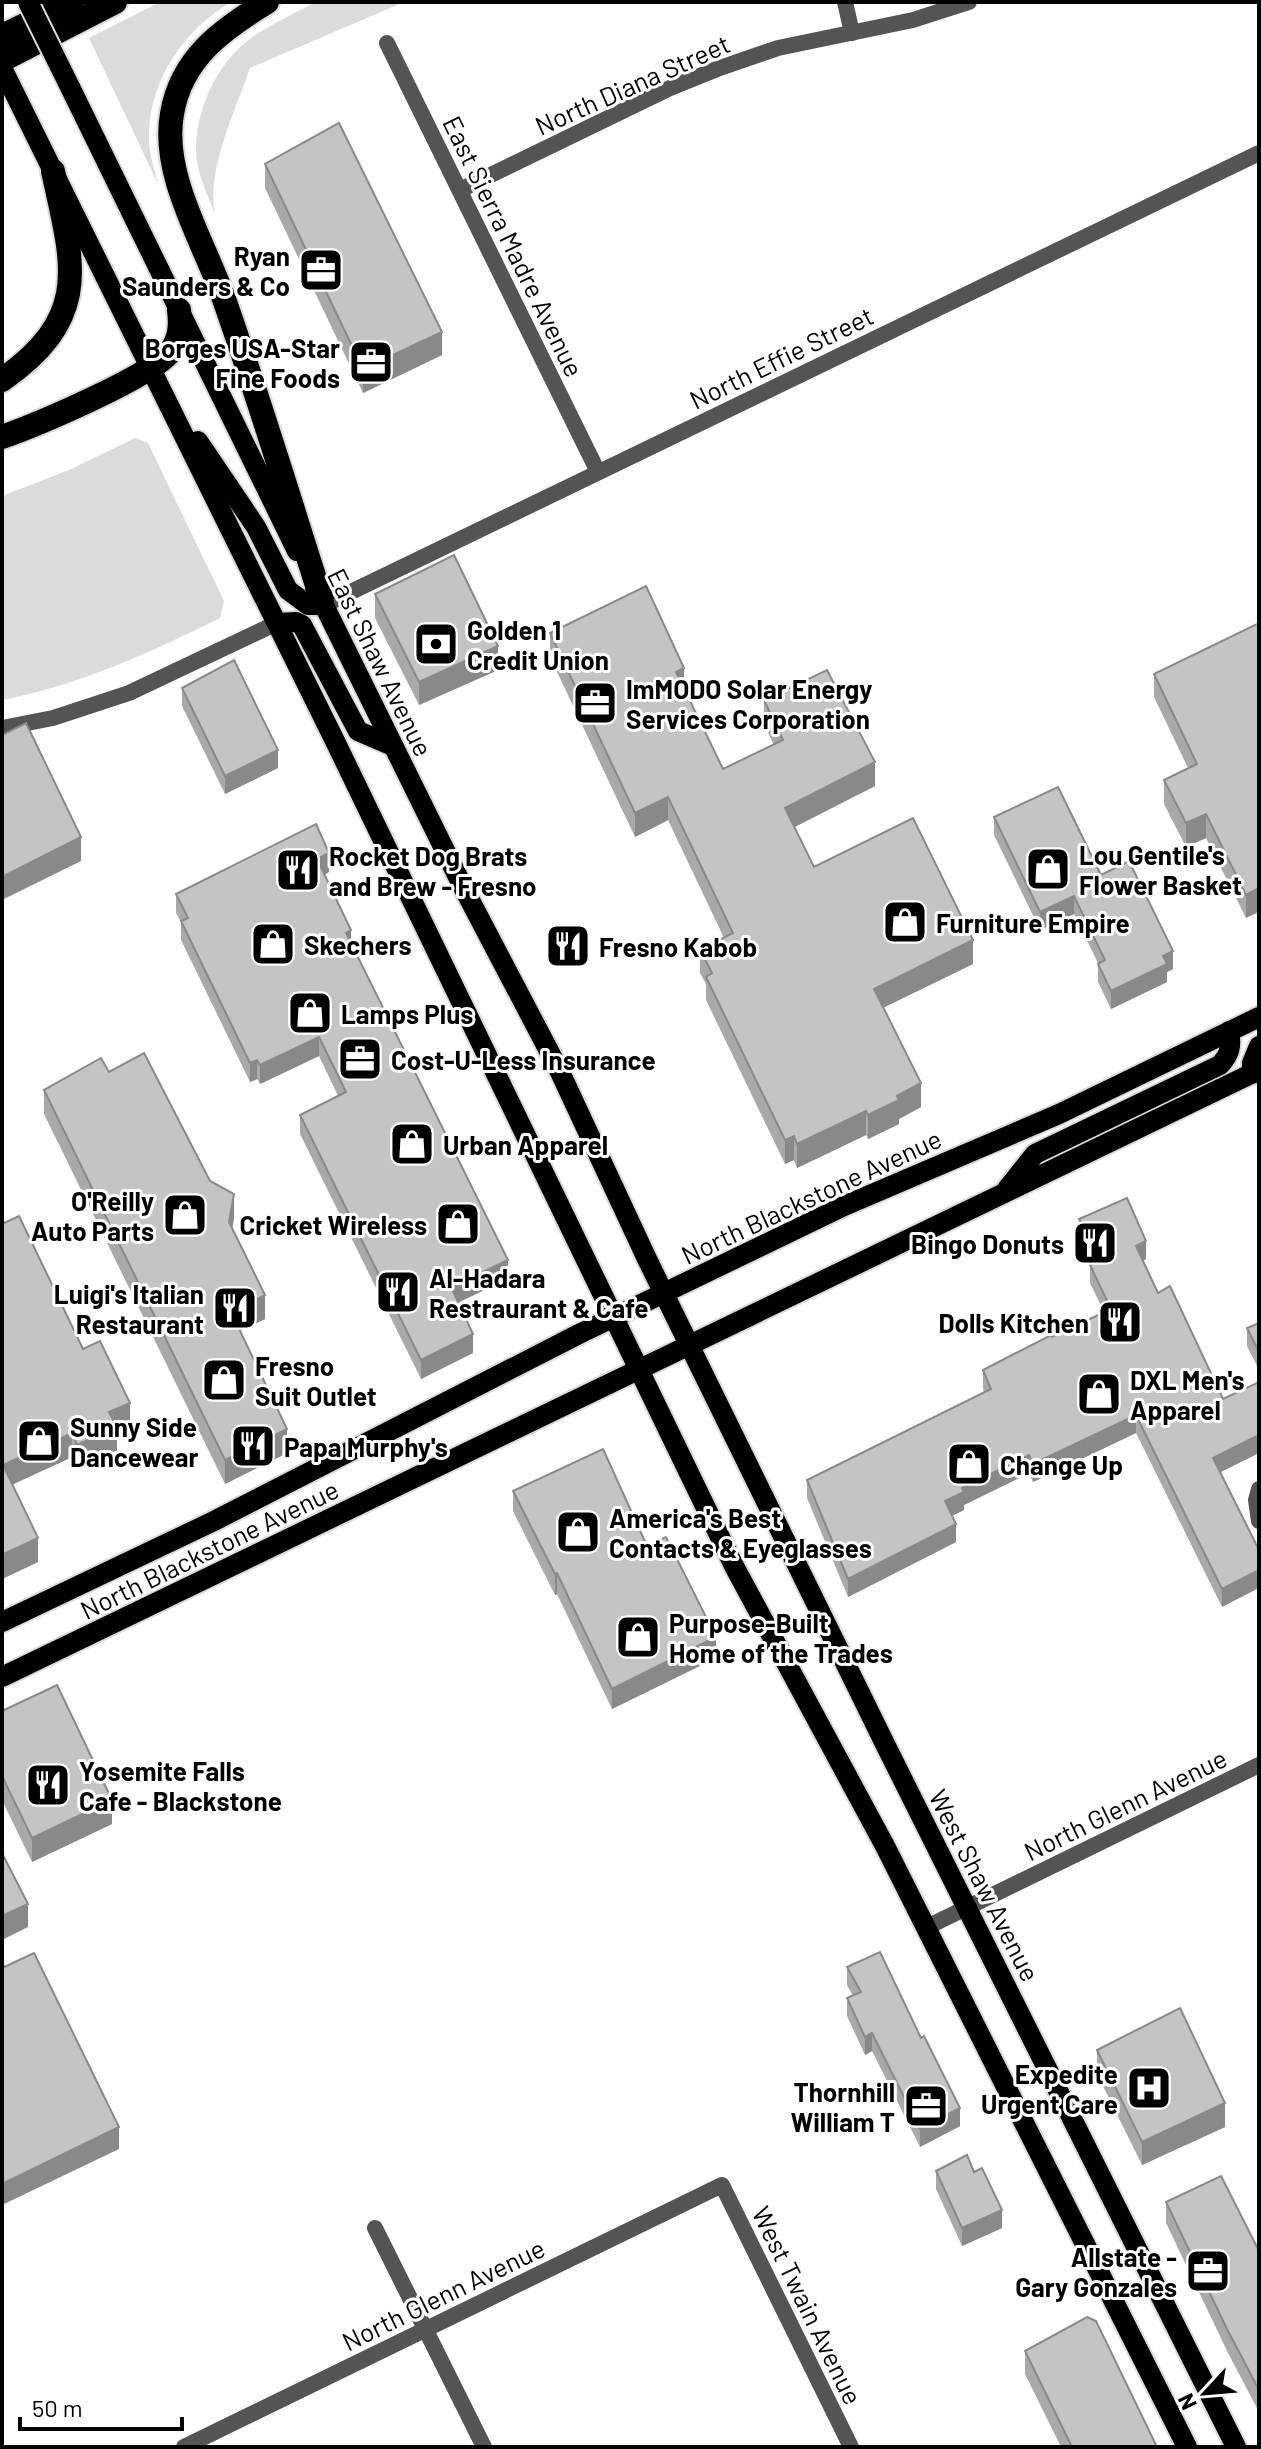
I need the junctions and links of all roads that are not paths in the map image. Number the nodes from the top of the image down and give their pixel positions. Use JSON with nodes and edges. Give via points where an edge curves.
{"nodes":[{"id":1,"x":28,"y":2,"type":"edge"},
{"id":2,"x":72,"y":2,"type":"edge"},
{"id":3,"x":115,"y":2,"type":"edge"},
{"id":4,"x":267,"y":2,"type":"edge"},
{"id":5,"x":845,"y":2,"type":"edge"},
{"id":6,"x":969,"y":2,"type":"edge"},
{"id":7,"x":852,"y":33,"type":"junction"},
{"id":8,"x":2,"y":36,"type":"edge"},
{"id":9,"x":387,"y":43,"type":"dead end"},
{"id":10,"x":2,"y":60,"type":"edge"},
{"id":11,"x":2,"y":68,"type":"edge"},
{"id":12,"x":1259,"y":153,"type":"edge"},
{"id":13,"x":53,"y":171,"type":"junction"},
{"id":14,"x":460,"y":190,"type":"junction"},
{"id":15,"x":179,"y":310,"type":"junction"},
{"id":16,"x":150,"y":369,"type":"junction"},
{"id":17,"x":2,"y":380,"type":"edge"},
{"id":18,"x":2,"y":437,"type":"edge"},
{"id":19,"x":598,"y":472,"type":"junction"},
{"id":20,"x":323,"y":603,"type":"junction"},
{"id":21,"x":277,"y":623,"type":"junction"},
{"id":22,"x":2,"y":728,"type":"edge"},
{"id":23,"x":393,"y":746,"type":"junction"},
{"id":24,"x":1259,"y":1017,"type":"edge"},
{"id":25,"x":1229,"y":1031,"type":"junction"},
{"id":26,"x":1259,"y":1046,"type":"edge"},
{"id":27,"x":1257,"y":1077,"type":"edge"},
{"id":28,"x":1005,"y":1192,"type":"junction"},
{"id":29,"x":664,"y":1293,"type":"junction"},
{"id":30,"x":614,"y":1317,"type":"junction"},
{"id":31,"x":690,"y":1345,"type":"junction"},
{"id":32,"x":639,"y":1369,"type":"junction"},
{"id":33,"x":1259,"y":1489,"type":"edge"},
{"id":34,"x":1259,"y":1521,"type":"edge"},
{"id":35,"x":2,"y":1622,"type":"edge"},
{"id":36,"x":2,"y":1677,"type":"edge"},
{"id":37,"x":1259,"y":1765,"type":"edge"},
{"id":38,"x":967,"y":1908,"type":"junction"},
{"id":39,"x":925,"y":1928,"type":"junction"},
{"id":40,"x":722,"y":2185,"type":"joint"},
{"id":41,"x":375,"y":2228,"type":"dead end"},
{"id":42,"x":425,"y":2329,"type":"junction"},
{"id":43,"x":184,"y":2447,"type":"edge"},
{"id":44,"x":484,"y":2447,"type":"edge"},
{"id":45,"x":851,"y":2447,"type":"edge"},
{"id":46,"x":1187,"y":2447,"type":"edge"},
{"id":47,"x":1236,"y":2447,"type":"edge"}],
"edges":[{"from":1,"to":15,"type":"main road","name":"East Shaw Avenue","bridge":true},
{"from":2,"to":8,"type":"highway"},
{"from":3,"to":10,"type":"highway"},
{"from":4,"to":20,"type":"highway","via":[[207,43],[190,66],[172,112],[169,139],[173,164],[224,297]]},
{"from":5,"to":7,"type":"street"},
{"from":6,"to":7,"type":"street","name":"North Diana Street"},
{"from":7,"to":14,"type":"street","name":"North Diana Street","via":[[778,48],[670,88]]},
{"from":9,"to":14,"type":"street","name":"East Sierra Madre Avenue"},
{"from":11,"to":13,"type":"main road"},
{"from":12,"to":19,"type":"street","name":"North Effie Street"},
{"from":13,"to":16,"type":"main road"},
{"from":13,"to":17,"type":"highway","via":[[71,252],[68,299],[41,346]]},
{"from":14,"to":19,"type":"street","name":"East Sierra Madre Avenue"},
{"from":15,"to":16,"type":"highway","via":[[177,341]]},
{"from":15,"to":20,"type":"main road","name":"East Shaw Avenue"},
{"from":16,"to":18,"type":"highway"},
{"from":16,"to":20,"type":"main road","via":[[256,527],[288,590],[308,605]]},
{"from":16,"to":21,"type":"main road"},
{"from":19,"to":20,"type":"street","name":"North Effie Street"},
{"from":20,"to":23,"type":"main road","name":"East Shaw Avenue"},
{"from":21,"to":22,"type":"street","via":[[129,693]]},
{"from":21,"to":23,"type":"main road","via":[[302,625],[358,731]]},
{"from":21,"to":30,"type":"main road"},
{"from":23,"to":29,"type":"main road","name":"East Shaw Avenue","via":[[560,1072]]},
{"from":24,"to":25,"type":"main road","name":"North Blackstone Avenue"},
{"from":25,"to":28,"type":"main road","via":[[1229,1055],[1220,1065],[1035,1154]]},
{"from":25,"to":29,"type":"main road","name":"North Blackstone Avenue"},
{"from":26,"to":27,"type":"main road","via":[[1252,1063]]},
{"from":27,"to":28,"type":"main road","name":"North Blackstone Avenue"},
{"from":28,"to":31,"type":"main road","name":"North Blackstone Avenue"},
{"from":29,"to":30,"type":"main road","name":"North Blackstone Avenue"},
{"from":29,"to":31,"type":"main road","name":"East Shaw Avenue"},
{"from":30,"to":32,"type":"main road"},
{"from":30,"to":35,"type":"main road","name":"North Blackstone Avenue","via":[[214,1521]]},
{"from":31,"to":32,"type":"main road","name":"North Blackstone Avenue"},
{"from":31,"to":38,"type":"main road","name":"West Shaw Avenue"},
{"from":32,"to":36,"type":"main road","name":"North Blackstone Avenue"},
{"from":32,"to":39,"type":"main road","via":[[759,1617]]},
{"from":33,"to":34,"type":"street"},
{"from":37,"to":38,"type":"street","name":"North Glenn Avenue"},
{"from":38,"to":39,"type":"street","name":"North Glenn Avenue"},
{"from":38,"to":47,"type":"main road","name":"West Shaw Avenue"},
{"from":39,"to":46,"type":"main road"},
{"from":40,"to":42,"type":"street","name":"North Glenn Avenue"},
{"from":40,"to":45,"type":"street","name":"West Twain Avenue"},
{"from":41,"to":42,"type":"street"},
{"from":42,"to":43,"type":"street","name":"North Glenn Avenue"},
{"from":42,"to":44,"type":"street"}]}
